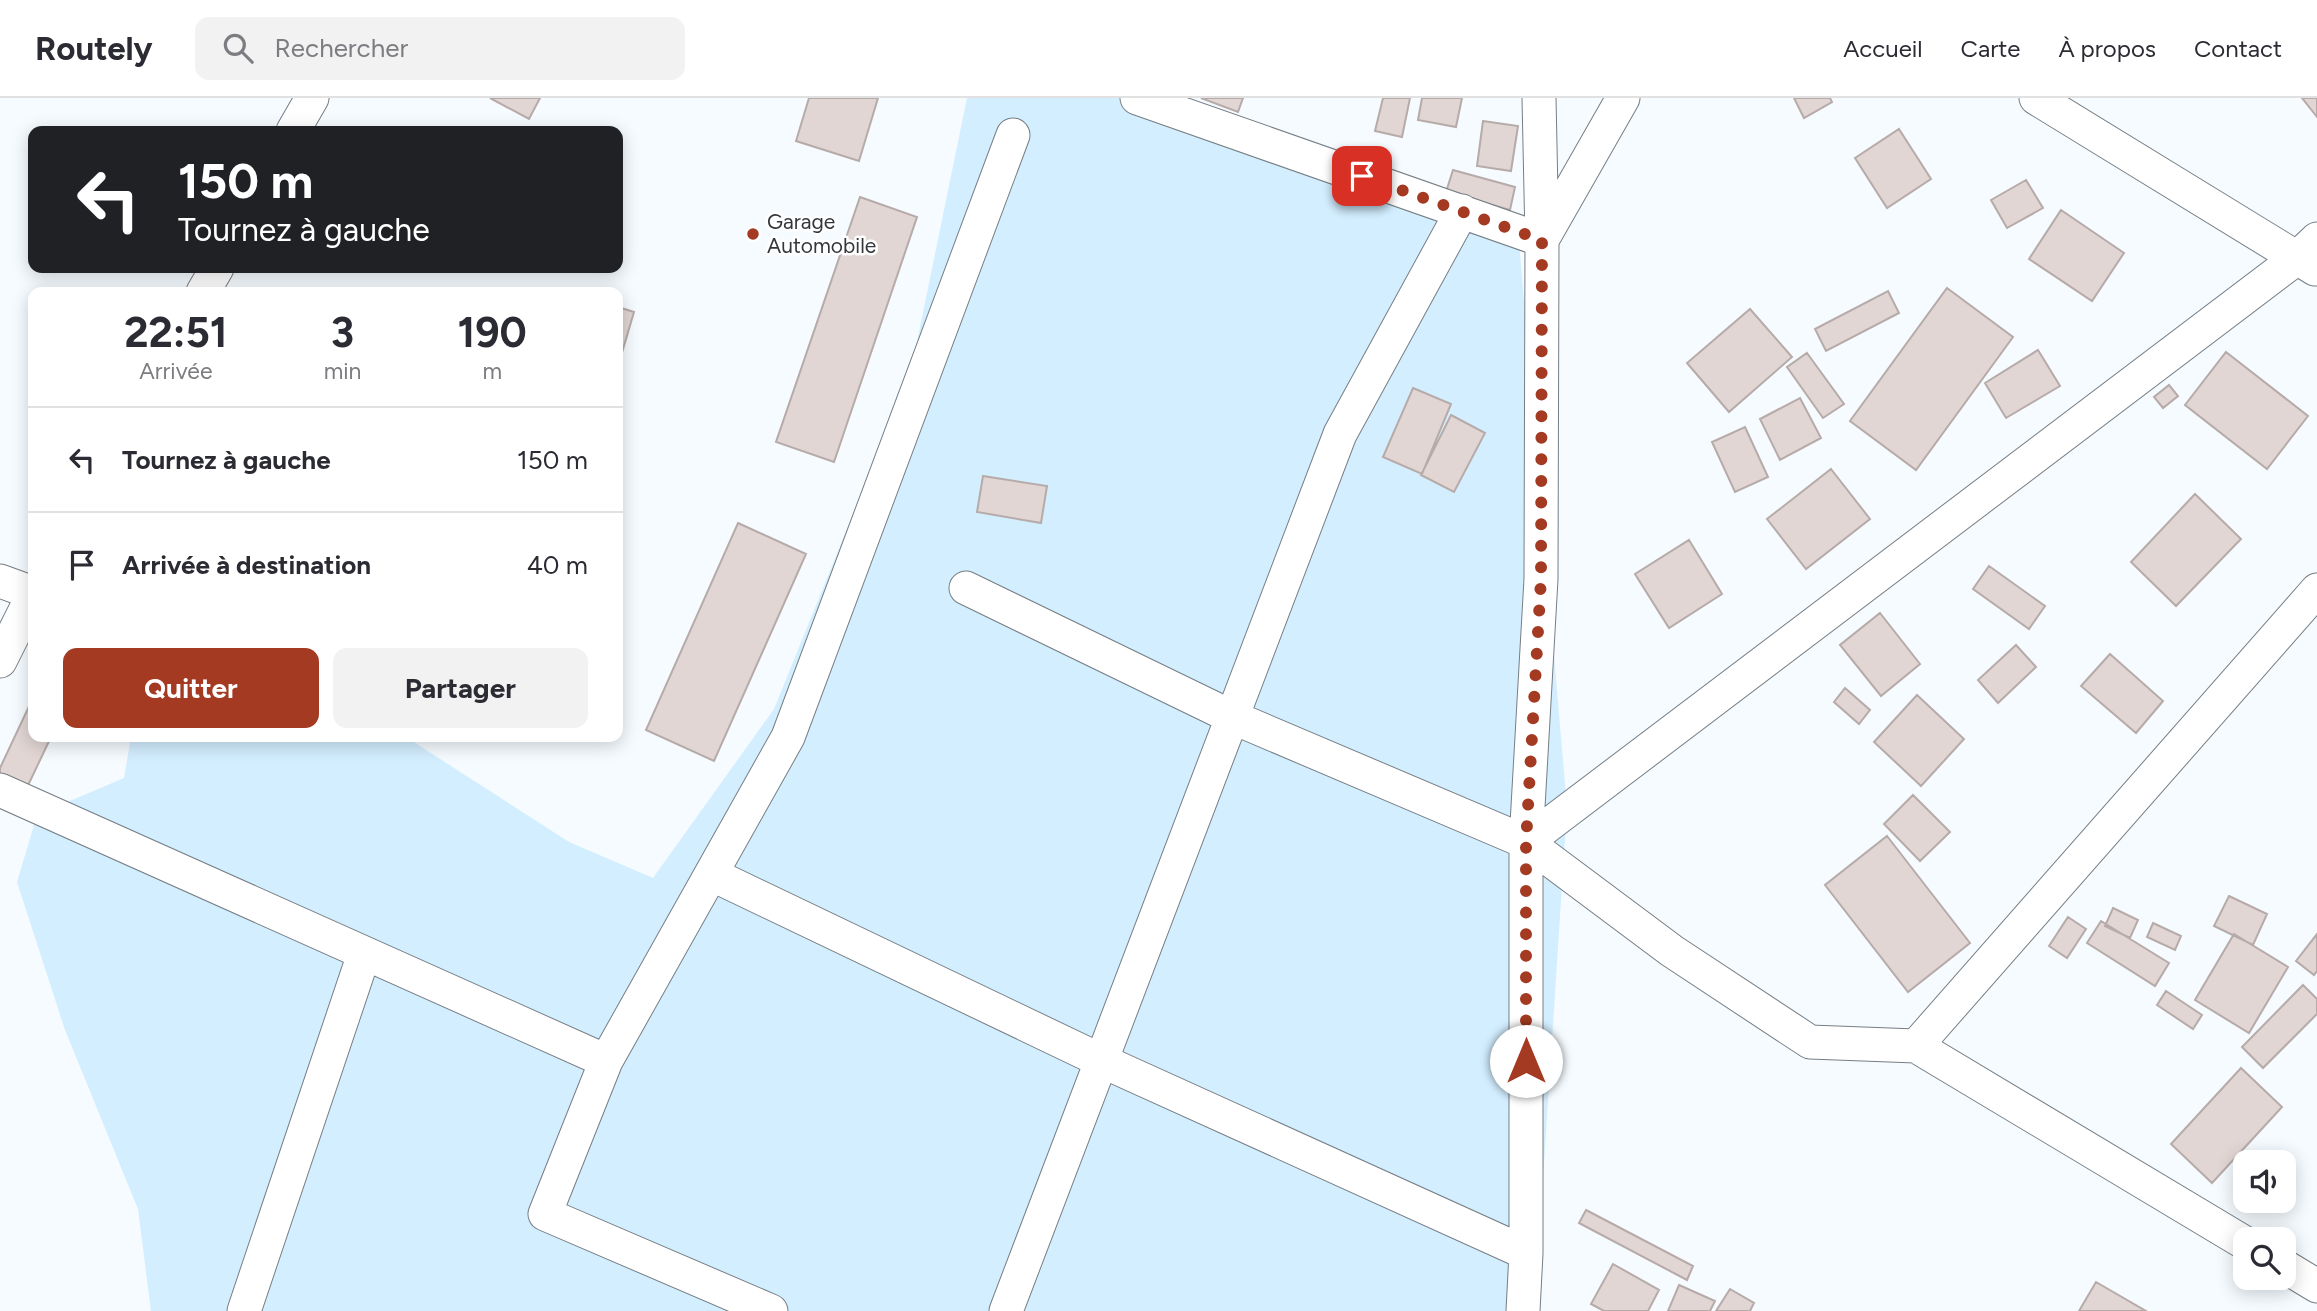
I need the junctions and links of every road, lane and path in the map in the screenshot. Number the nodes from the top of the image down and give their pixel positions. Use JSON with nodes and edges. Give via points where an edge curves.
{"nodes":[{"id":1,"x":312,"y":98,"type":"edge"},
{"id":2,"x":1138,"y":98,"type":"edge"},
{"id":3,"x":1539,"y":98,"type":"edge"},
{"id":4,"x":1623,"y":98,"type":"edge"},
{"id":5,"x":2036,"y":98,"type":"edge"},
{"id":6,"x":296,"y":126,"type":"edge"},
{"id":7,"x":1013,"y":135,"type":"dead end"},
{"id":8,"x":1462,"y":211,"type":"junction"},
{"id":9,"x":1542,"y":240,"type":"junction"},
{"id":10,"x":2310,"y":256,"type":"edge"},
{"id":11,"x":0,"y":581,"type":"edge"},
{"id":12,"x":966,"y":588,"type":"dead end"},
{"id":13,"x":2317,"y":590,"type":"edge"},
{"id":14,"x":28,"y":592,"type":"edge"},
{"id":15,"x":28,"y":604,"type":"edge"},
{"id":16,"x":0,"y":661,"type":"edge"},
{"id":17,"x":1232,"y":717,"type":"junction"},
{"id":18,"x":0,"y":790,"type":"edge"},
{"id":19,"x":1526,"y":842,"type":"junction"},
{"id":20,"x":711,"y":874,"type":"junction"},
{"id":21,"x":364,"y":954,"type":"junction"},
{"id":22,"x":1916,"y":1046,"type":"junction"},
{"id":23,"x":606,"y":1061,"type":"junction"},
{"id":24,"x":1102,"y":1061,"type":"junction"},
{"id":25,"x":2233,"y":1236,"type":"edge"},
{"id":26,"x":1526,"y":1253,"type":"junction"},
{"id":27,"x":2296,"y":1273,"type":"edge"},
{"id":28,"x":2317,"y":1286,"type":"edge"},
{"id":29,"x":244,"y":1311,"type":"edge"},
{"id":30,"x":771,"y":1311,"type":"edge"},
{"id":31,"x":1006,"y":1311,"type":"edge"},
{"id":32,"x":1523,"y":1311,"type":"edge"}],
"edges":[{"from":1,"to":6,"type":"street"},
{"from":2,"to":8,"type":"street"},
{"from":3,"to":9,"type":"street"},
{"from":4,"to":9,"type":"street"},
{"from":5,"to":10,"type":"street"},
{"from":7,"to":20,"type":"street","via":[[788,737]]},
{"from":8,"to":9,"type":"street"},
{"from":8,"to":17,"type":"street","via":[[1340,434]]},
{"from":9,"to":19,"type":"street","via":[[1541,579]]},
{"from":10,"to":19,"type":"street"},
{"from":11,"to":14,"type":"street"},
{"from":12,"to":17,"type":"street"},
{"from":13,"to":22,"type":"street"},
{"from":15,"to":16,"type":"street"},
{"from":17,"to":19,"type":"street"},
{"from":17,"to":24,"type":"street"},
{"from":18,"to":21,"type":"street"},
{"from":19,"to":22,"type":"street","via":[[1672,951],[1810,1042]]},
{"from":19,"to":26,"type":"street"},
{"from":20,"to":23,"type":"street"},
{"from":20,"to":24,"type":"street"},
{"from":21,"to":23,"type":"street"},
{"from":21,"to":29,"type":"street"},
{"from":22,"to":25,"type":"street"},
{"from":23,"to":30,"type":"street","via":[[545,1214]]},
{"from":24,"to":26,"type":"street"},
{"from":24,"to":31,"type":"street"},
{"from":26,"to":32,"type":"street"},
{"from":27,"to":28,"type":"street"}]}
